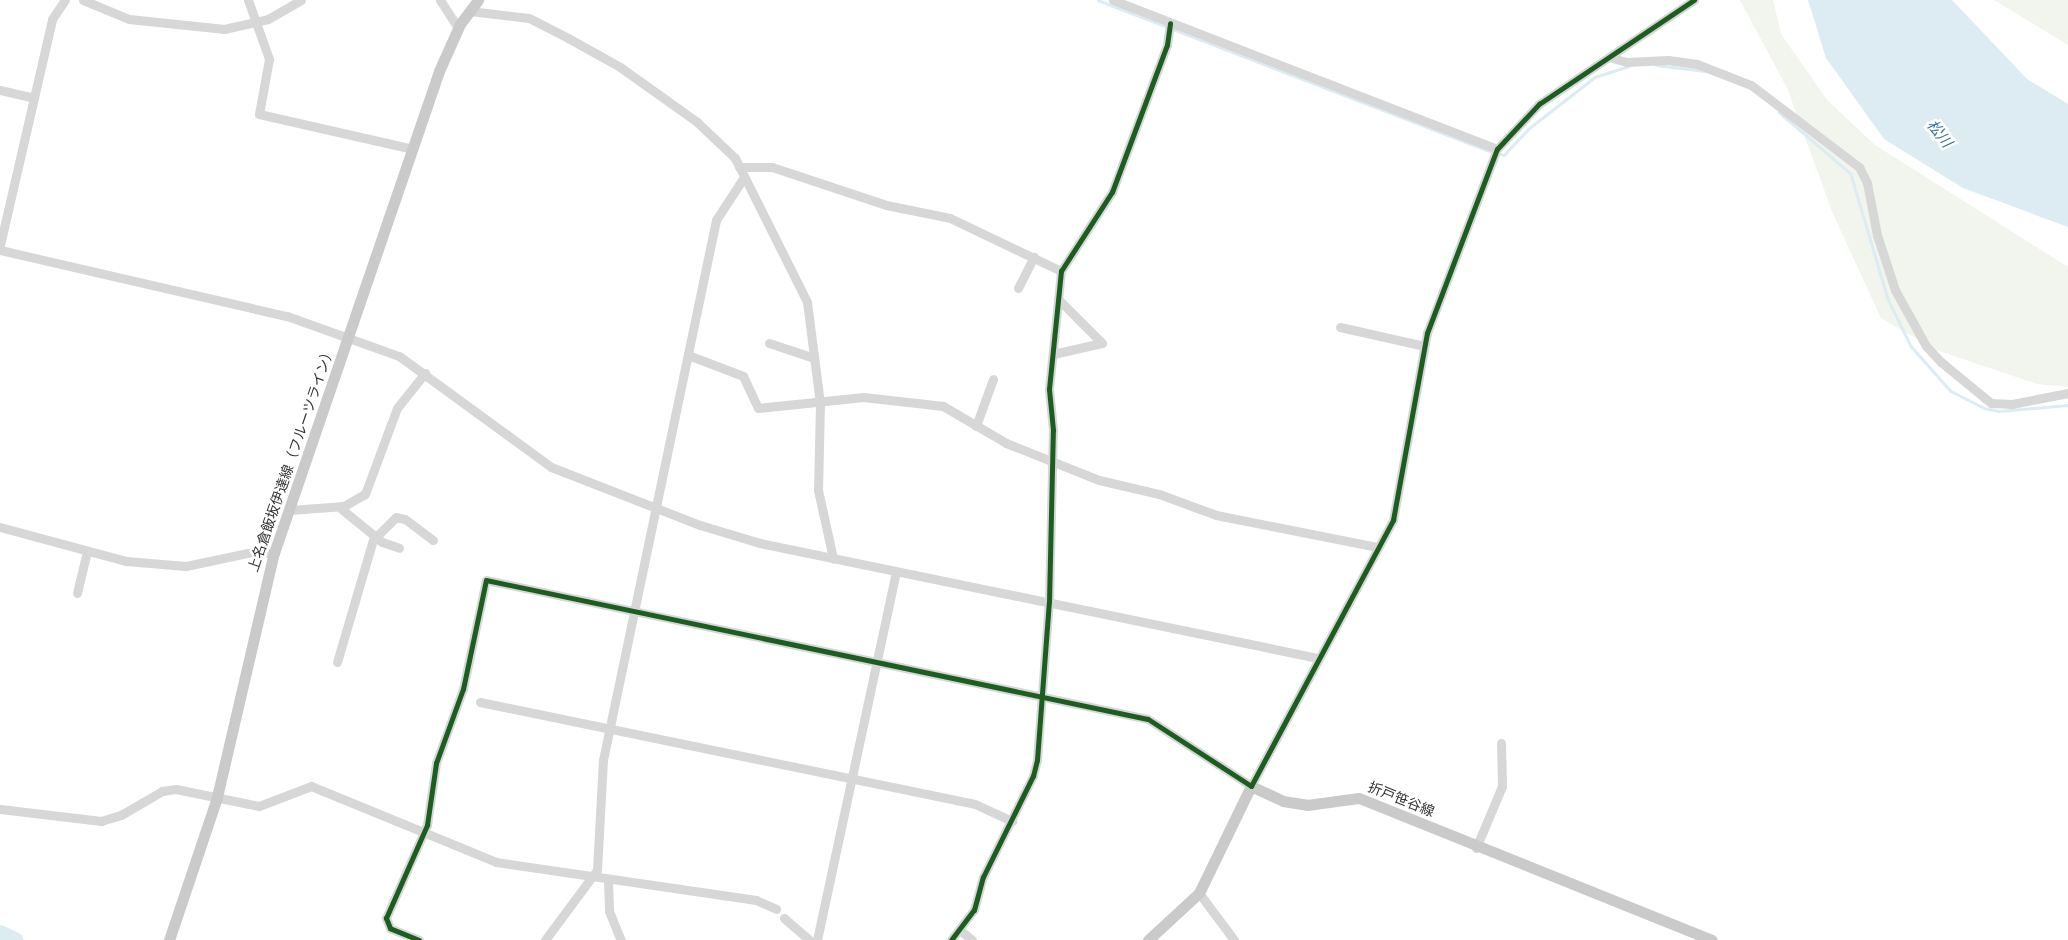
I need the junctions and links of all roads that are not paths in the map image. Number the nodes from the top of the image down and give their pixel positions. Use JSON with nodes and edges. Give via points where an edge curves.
{"nodes":[{"id":1,"x":65,"y":0,"type":"edge"},
{"id":2,"x":83,"y":0,"type":"edge"},
{"id":3,"x":248,"y":0,"type":"edge"},
{"id":4,"x":302,"y":0,"type":"edge"},
{"id":5,"x":440,"y":0,"type":"edge"},
{"id":6,"x":478,"y":0,"type":"edge"},
{"id":7,"x":1112,"y":0,"type":"edge"},
{"id":8,"x":1694,"y":0,"type":"edge"},
{"id":9,"x":470,"y":11,"type":"junction"},
{"id":10,"x":256,"y":23,"type":"junction"},
{"id":11,"x":1170,"y":23,"type":"junction"},
{"id":12,"x":458,"y":28,"type":"junction"},
{"id":13,"x":1609,"y":57,"type":"junction"},
{"id":14,"x":0,"y":90,"type":"edge"},
{"id":15,"x":34,"y":98,"type":"junction"},
{"id":16,"x":413,"y":149,"type":"junction"},
{"id":17,"x":1497,"y":149,"type":"junction"},
{"id":18,"x":739,"y":167,"type":"junction"},
{"id":19,"x":744,"y":177,"type":"junction"},
{"id":20,"x":0,"y":245,"type":"edge"},
{"id":21,"x":0,"y":250,"type":"edge"},
{"id":22,"x":1034,"y":257,"type":"junction"},
{"id":23,"x":1061,"y":271,"type":"junction"},
{"id":24,"x":1018,"y":288,"type":"dead end"},
{"id":25,"x":1058,"y":299,"type":"junction"},
{"id":26,"x":1340,"y":327,"type":"dead end"},
{"id":27,"x":349,"y":336,"type":"junction"},
{"id":28,"x":769,"y":343,"type":"dead end"},
{"id":29,"x":1424,"y":346,"type":"junction"},
{"id":30,"x":1052,"y":354,"type":"junction"},
{"id":31,"x":688,"y":356,"type":"junction"},
{"id":32,"x":811,"y":357,"type":"junction"},
{"id":33,"x":424,"y":373,"type":"junction"},
{"id":34,"x":993,"y":379,"type":"dead end"},
{"id":35,"x":2068,"y":393,"type":"edge"},
{"id":36,"x":820,"y":404,"type":"junction"},
{"id":37,"x":976,"y":426,"type":"junction"},
{"id":38,"x":1051,"y":461,"type":"junction"},
{"id":39,"x":339,"y":507,"type":"junction"},
{"id":40,"x":655,"y":509,"type":"junction"},
{"id":41,"x":290,"y":510,"type":"junction"},
{"id":42,"x":0,"y":527,"type":"edge"},
{"id":43,"x":375,"y":537,"type":"junction"},
{"id":44,"x":433,"y":540,"type":"dead end"},
{"id":45,"x":1378,"y":547,"type":"junction"},
{"id":46,"x":399,"y":548,"type":"dead end"},
{"id":47,"x":87,"y":551,"type":"junction"},
{"id":48,"x":274,"y":553,"type":"junction"},
{"id":49,"x":833,"y":558,"type":"junction"},
{"id":50,"x":896,"y":571,"type":"junction"},
{"id":51,"x":76,"y":593,"type":"dead end"},
{"id":52,"x":1049,"y":602,"type":"junction"},
{"id":53,"x":634,"y":611,"type":"junction"},
{"id":54,"x":1318,"y":658,"type":"junction"},
{"id":55,"x":337,"y":662,"type":"dead end"},
{"id":56,"x":878,"y":662,"type":"junction"},
{"id":57,"x":1042,"y":698,"type":"junction"},
{"id":58,"x":480,"y":702,"type":"dead end"},
{"id":59,"x":610,"y":727,"type":"junction"},
{"id":60,"x":1501,"y":743,"type":"dead end"},
{"id":61,"x":852,"y":778,"type":"junction"},
{"id":62,"x":1251,"y":786,"type":"junction"},
{"id":63,"x":217,"y":797,"type":"junction"},
{"id":64,"x":0,"y":809,"type":"edge"},
{"id":65,"x":1012,"y":821,"type":"junction"},
{"id":66,"x":424,"y":833,"type":"junction"},
{"id":67,"x":1476,"y":848,"type":"junction"},
{"id":68,"x":594,"y":879,"type":"junction"},
{"id":69,"x":608,"y":881,"type":"junction"},
{"id":70,"x":1199,"y":893,"type":"junction"},
{"id":71,"x":776,"y":909,"type":"dead end"},
{"id":72,"x":784,"y":918,"type":"dead end"},
{"id":73,"x":960,"y":930,"type":"junction"},
{"id":74,"x":169,"y":940,"type":"edge"},
{"id":75,"x":419,"y":940,"type":"edge"},
{"id":76,"x":545,"y":940,"type":"edge"},
{"id":77,"x":621,"y":940,"type":"edge"},
{"id":78,"x":808,"y":940,"type":"edge"},
{"id":79,"x":817,"y":940,"type":"edge"},
{"id":80,"x":951,"y":940,"type":"edge"},
{"id":81,"x":972,"y":940,"type":"edge"},
{"id":82,"x":1148,"y":940,"type":"edge"},
{"id":83,"x":1234,"y":940,"type":"edge"},
{"id":84,"x":1712,"y":940,"type":"edge"}],
"edges":[{"from":1,"to":15,"type":"street","via":[[52,19]]},
{"from":2,"to":10,"type":"street","via":[[129,19],[162,24],[224,29]]},
{"from":3,"to":10,"type":"street"},
{"from":4,"to":10,"type":"street"},
{"from":5,"to":12,"type":"street"},
{"from":6,"to":9,"type":"main road","name":"上名倉飯坂伊達線（フルーツライン）"},
{"from":7,"to":11,"type":"street"},
{"from":8,"to":13,"type":"street"},
{"from":9,"to":12,"type":"main road","name":"上名倉飯坂伊達線（フルーツライン）"},
{"from":9,"to":18,"type":"street","via":[[529,18],[620,67],[720,140]]},
{"from":10,"to":16,"type":"street","via":[[269,59],[259,114]]},
{"from":11,"to":17,"type":"street"},
{"from":11,"to":23,"type":"street","via":[[1167,45],[1112,192]]},
{"from":12,"to":16,"type":"main road","name":"上名倉飯坂伊達線（フルーツライン）"},
{"from":13,"to":17,"type":"street","via":[[1539,104]]},
{"from":13,"to":35,"type":"street","via":[[1626,62],[1668,60],[1697,64],[1751,85],[1859,167],[1869,190],[1876,235],[1894,290],[1926,346],[1941,362],[1991,403],[2012,404]]},
{"from":14,"to":15,"type":"street"},
{"from":15,"to":20,"type":"street"},
{"from":16,"to":27,"type":"main road","name":"上名倉飯坂伊達線（フルーツライン）"},
{"from":17,"to":29,"type":"street"},
{"from":18,"to":19,"type":"street"},
{"from":18,"to":22,"type":"street","via":[[772,167],[886,205],[950,218]]},
{"from":19,"to":31,"type":"street","via":[[716,216]]},
{"from":19,"to":32,"type":"street","via":[[804,294]]},
{"from":21,"to":27,"type":"street","via":[[288,316]]},
{"from":22,"to":23,"type":"street"},
{"from":22,"to":24,"type":"street"},
{"from":23,"to":25,"type":"street"},
{"from":25,"to":30,"type":"street"},
{"from":25,"to":30,"type":"street","via":[[1102,343]]},
{"from":26,"to":29,"type":"street"},
{"from":27,"to":33,"type":"street","via":[[399,356]]},
{"from":27,"to":41,"type":"main road","name":"上名倉飯坂伊達線（フルーツライン）"},
{"from":28,"to":32,"type":"street"},
{"from":29,"to":45,"type":"street","via":[[1401,494]]},
{"from":30,"to":38,"type":"street"},
{"from":31,"to":36,"type":"street","via":[[743,376],[758,408]]},
{"from":31,"to":40,"type":"street"},
{"from":32,"to":36,"type":"street"},
{"from":33,"to":39,"type":"street","via":[[397,408],[365,494]]},
{"from":33,"to":40,"type":"street","via":[[551,467]]},
{"from":34,"to":37,"type":"street"},
{"from":36,"to":37,"type":"street","via":[[863,397],[943,406]]},
{"from":36,"to":49,"type":"street","via":[[818,490]]},
{"from":37,"to":38,"type":"street"},
{"from":38,"to":45,"type":"street","via":[[1216,515]]},
{"from":38,"to":52,"type":"street"},
{"from":39,"to":41,"type":"street"},
{"from":39,"to":43,"type":"street"},
{"from":40,"to":49,"type":"street","via":[[760,543]]},
{"from":40,"to":53,"type":"street"},
{"from":41,"to":48,"type":"main road","name":"上名倉飯坂伊達線（フルーツライン）"},
{"from":42,"to":47,"type":"street"},
{"from":43,"to":44,"type":"street","via":[[396,517],[406,519]]},
{"from":43,"to":46,"type":"street"},
{"from":43,"to":55,"type":"street"},
{"from":45,"to":54,"type":"street"},
{"from":47,"to":48,"type":"street","via":[[126,562],[186,566],[252,552]]},
{"from":47,"to":51,"type":"street"},
{"from":48,"to":63,"type":"main road","name":"上名倉飯坂伊達線（フルーツライン）"},
{"from":49,"to":50,"type":"street"},
{"from":50,"to":52,"type":"street"},
{"from":50,"to":56,"type":"street"},
{"from":52,"to":54,"type":"street"},
{"from":52,"to":57,"type":"street"},
{"from":53,"to":56,"type":"street"},
{"from":53,"to":59,"type":"street"},
{"from":53,"to":66,"type":"street","via":[[486,580],[463,690],[436,762]]},
{"from":54,"to":62,"type":"street"},
{"from":56,"to":57,"type":"street"},
{"from":56,"to":61,"type":"street"},
{"from":57,"to":62,"type":"street","via":[[1148,719]]},
{"from":57,"to":65,"type":"street","via":[[1034,776]]},
{"from":58,"to":59,"type":"street"},
{"from":59,"to":61,"type":"street"},
{"from":59,"to":68,"type":"street","via":[[598,790]]},
{"from":60,"to":67,"type":"street","via":[[1502,786]]},
{"from":61,"to":65,"type":"street","via":[[975,804]]},
{"from":61,"to":79,"type":"street"},
{"from":62,"to":67,"type":"main road","name":"折戸笹谷線","via":[[1283,801],[1306,805],[1359,798]]},
{"from":62,"to":70,"type":"main road"},
{"from":63,"to":64,"type":"street","via":[[176,789],[162,791],[122,815],[101,821]]},
{"from":63,"to":66,"type":"street","via":[[259,806],[311,786]]},
{"from":63,"to":74,"type":"main road","name":"上名倉飯坂伊達線（フルーツライン）"},
{"from":65,"to":73,"type":"street"},
{"from":66,"to":68,"type":"street","via":[[496,862]]},
{"from":66,"to":75,"type":"street","via":[[386,918],[390,928]]},
{"from":67,"to":84,"type":"main road","name":"折戸笹谷線"},
{"from":68,"to":69,"type":"street"},
{"from":68,"to":76,"type":"street"},
{"from":69,"to":71,"type":"street","via":[[756,900]]},
{"from":69,"to":77,"type":"street","via":[[608,911]]},
{"from":70,"to":82,"type":"main road"},
{"from":70,"to":83,"type":"street"},
{"from":72,"to":78,"type":"street"},
{"from":73,"to":80,"type":"street"},
{"from":73,"to":81,"type":"street"}]}
